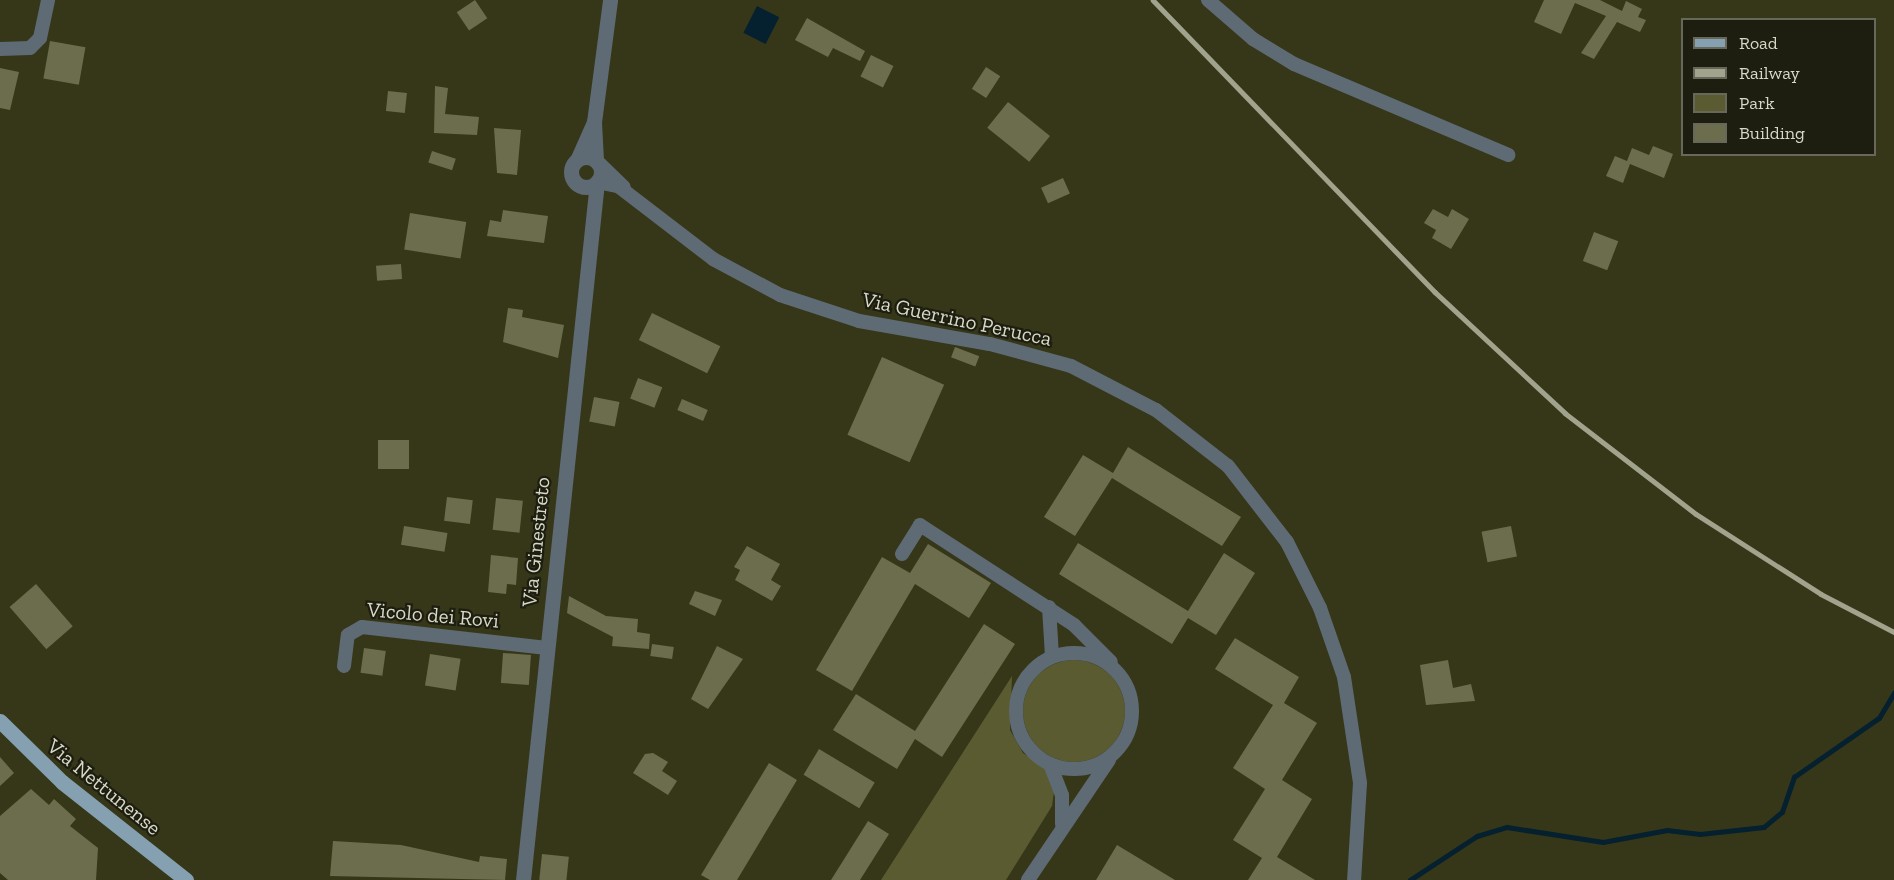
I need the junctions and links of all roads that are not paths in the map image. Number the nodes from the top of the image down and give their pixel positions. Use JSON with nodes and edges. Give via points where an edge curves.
{"nodes":[{"id":1,"x":48,"y":0,"type":"edge"},
{"id":2,"x":610,"y":0,"type":"edge"},
{"id":3,"x":1208,"y":0,"type":"edge"},
{"id":4,"x":0,"y":49,"type":"edge"},
{"id":5,"x":594,"y":122,"type":"junction"},
{"id":6,"x":1508,"y":155,"type":"dead end"},
{"id":7,"x":578,"y":159,"type":"junction"},
{"id":8,"x":598,"y":162,"type":"junction"},
{"id":9,"x":597,"y":182,"type":"junction"},
{"id":10,"x":578,"y":184,"type":"junction"},
{"id":11,"x":630,"y":193,"type":"junction"},
{"id":12,"x":591,"y":209,"type":"junction"},
{"id":13,"x":902,"y":554,"type":"dead end"},
{"id":14,"x":1049,"y":607,"type":"junction"},
{"id":15,"x":547,"y":648,"type":"junction"},
{"id":16,"x":1052,"y":656,"type":"junction"},
{"id":17,"x":344,"y":666,"type":"dead end"},
{"id":18,"x":1116,"y":670,"type":"junction"},
{"id":19,"x":0,"y":721,"type":"edge"},
{"id":20,"x":1112,"y":754,"type":"junction"},
{"id":21,"x":1050,"y":764,"type":"junction"},
{"id":22,"x":1062,"y":826,"type":"junction"},
{"id":23,"x":186,"y":880,"type":"edge"},
{"id":24,"x":524,"y":880,"type":"edge"},
{"id":25,"x":1028,"y":880,"type":"edge"},
{"id":26,"x":1354,"y":880,"type":"edge"}],
"edges":[{"from":1,"to":4,"type":"street","via":[[40,38],[30,48]]},
{"from":2,"to":5,"type":"street"},
{"from":3,"to":6,"type":"street","via":[[1253,39],[1294,64]]},
{"from":5,"to":7,"type":"street"},
{"from":5,"to":8,"type":"street"},
{"from":7,"to":8,"type":"street"},
{"from":7,"to":10,"type":"street","via":[[571,171]]},
{"from":8,"to":9,"type":"street","name":"Via Ginestreto"},
{"from":8,"to":11,"type":"street","name":"Via Guerrino Perucca"},
{"from":9,"to":10,"type":"street"},
{"from":9,"to":11,"type":"street","name":"Via Guerrino Perucca"},
{"from":9,"to":12,"type":"street","name":"Via Ginestreto"},
{"from":10,"to":12,"type":"street"},
{"from":11,"to":26,"type":"street","name":"Via Guerrino Perucca","via":[[694,247],[755,284],[859,321],[990,344],[1071,366],[1162,414],[1238,475],[1269,513],[1299,564],[1344,677],[1360,783]]},
{"from":12,"to":15,"type":"street","name":"Via Ginestreto"},
{"from":13,"to":14,"type":"street","via":[[920,525]]},
{"from":14,"to":16,"type":"street"},
{"from":14,"to":18,"type":"street","via":[[1094,642]]},
{"from":15,"to":17,"type":"street","name":"Vicolo dei Rovi","via":[[358,627],[348,635]]},
{"from":15,"to":24,"type":"street","name":"Via Ginestreto"},
{"from":16,"to":18,"type":"street","via":[[1086,653]]},
{"from":16,"to":21,"type":"street","via":[[1028,674],[1015,705],[1023,740]]},
{"from":18,"to":20,"type":"street","via":[[1132,706],[1126,737]]},
{"from":19,"to":23,"type":"main road","name":"Via Nettunense","via":[[69,788]]},
{"from":20,"to":21,"type":"street","via":[[1083,768]]},
{"from":20,"to":22,"type":"street"},
{"from":21,"to":22,"type":"street","via":[[1062,795]]},
{"from":22,"to":25,"type":"street"}]}
